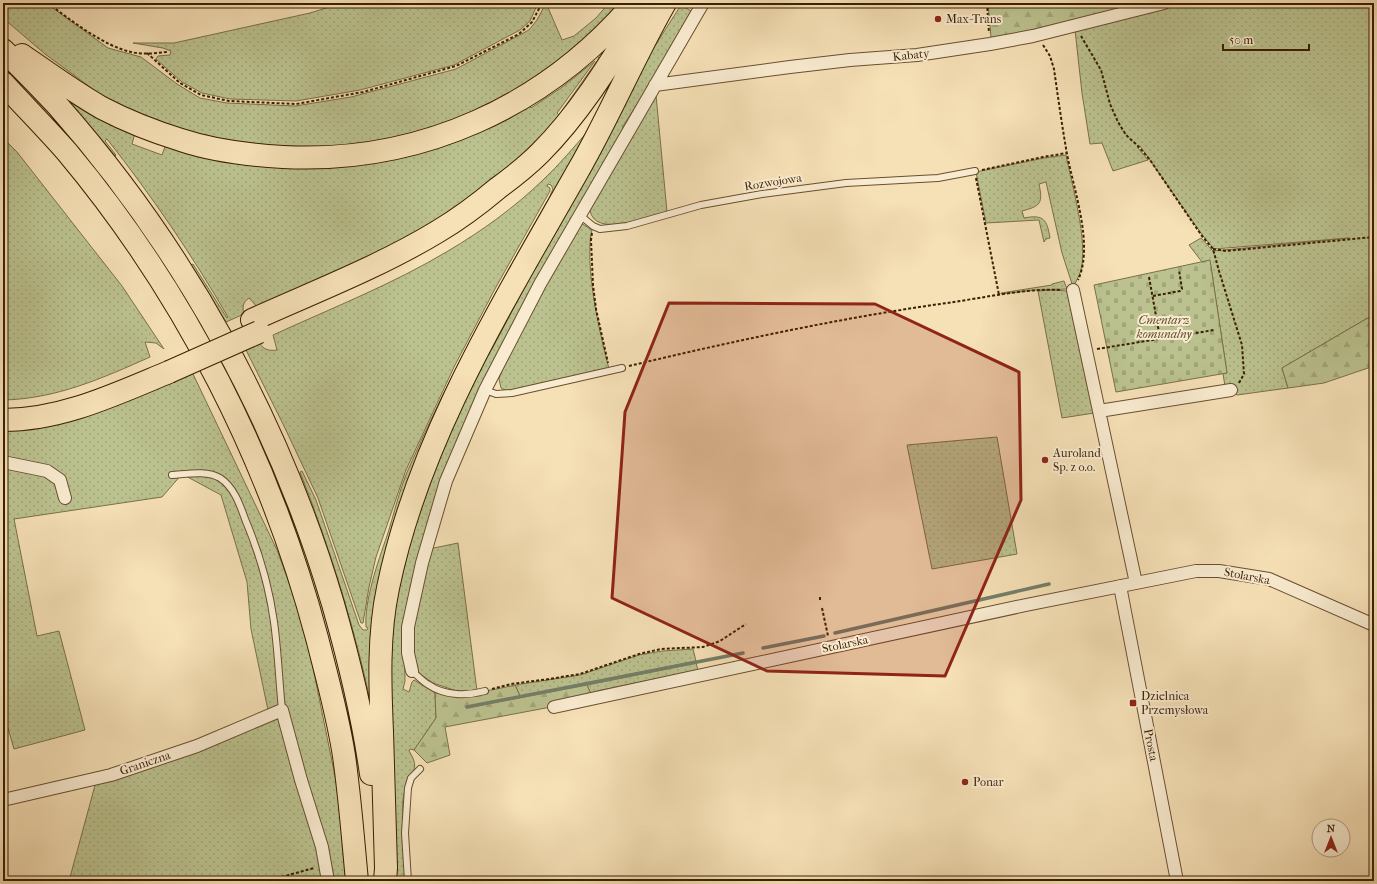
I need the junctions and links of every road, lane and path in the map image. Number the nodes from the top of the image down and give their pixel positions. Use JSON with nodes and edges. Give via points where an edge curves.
{"nodes":[{"id":1,"x":48,"y":3,"type":"edge"},
{"id":2,"x":542,"y":3,"type":"edge"},
{"id":3,"x":634,"y":3,"type":"edge"},
{"id":4,"x":648,"y":3,"type":"edge"},
{"id":5,"x":665,"y":3,"type":"edge"},
{"id":6,"x":703,"y":3,"type":"edge"},
{"id":7,"x":987,"y":3,"type":"edge"},
{"id":8,"x":1164,"y":3,"type":"edge"},
{"id":9,"x":1075,"y":26,"type":"junction"},
{"id":10,"x":646,"y":36,"type":"junction"},
{"id":11,"x":1033,"y":36,"type":"junction"},
{"id":12,"x":3,"y":43,"type":"edge"},
{"id":13,"x":990,"y":44,"type":"junction"},
{"id":14,"x":3,"y":50,"type":"edge"},
{"id":15,"x":168,"y":52,"type":"dead end"},
{"id":16,"x":147,"y":53,"type":"junction"},
{"id":17,"x":3,"y":83,"type":"edge"},
{"id":18,"x":655,"y":85,"type":"junction"},
{"id":19,"x":1067,"y":153,"type":"junction"},
{"id":20,"x":975,"y":171,"type":"junction"},
{"id":21,"x":581,"y":216,"type":"junction"},
{"id":22,"x":595,"y":227,"type":"junction"},
{"id":23,"x":1374,"y":237,"type":"edge"},
{"id":24,"x":1213,"y":249,"type":"junction"},
{"id":25,"x":1179,"y":270,"type":"dead end"},
{"id":26,"x":1149,"y":277,"type":"dead end"},
{"id":27,"x":1073,"y":290,"type":"junction"},
{"id":28,"x":1000,"y":295,"type":"junction"},
{"id":29,"x":1153,"y":296,"type":"junction"},
{"id":30,"x":255,"y":326,"type":"junction"},
{"id":31,"x":1214,"y":330,"type":"dead end"},
{"id":32,"x":1160,"y":338,"type":"junction"},
{"id":33,"x":1086,"y":350,"type":"junction"},
{"id":34,"x":166,"y":365,"type":"junction"},
{"id":35,"x":622,"y":368,"type":"joint"},
{"id":36,"x":610,"y":371,"type":"junction"},
{"id":37,"x":485,"y":390,"type":"junction"},
{"id":38,"x":1231,"y":390,"type":"joint"},
{"id":39,"x":3,"y":408,"type":"edge"},
{"id":40,"x":1099,"y":411,"type":"junction"},
{"id":41,"x":3,"y":420,"type":"edge"},
{"id":42,"x":3,"y":462,"type":"edge"},
{"id":43,"x":172,"y":475,"type":"dead end"},
{"id":44,"x":65,"y":498,"type":"dead end"},
{"id":45,"x":1136,"y":583,"type":"junction"},
{"id":46,"x":1120,"y":586,"type":"junction"},
{"id":47,"x":822,"y":608,"type":"dead end"},
{"id":48,"x":746,"y":624,"type":"dead end"},
{"id":49,"x":1374,"y":625,"type":"edge"},
{"id":50,"x":829,"y":638,"type":"dead end"},
{"id":51,"x":412,"y":671,"type":"joint"},
{"id":52,"x":485,"y":690,"type":"joint"},
{"id":53,"x":554,"y":707,"type":"dead end"},
{"id":54,"x":282,"y":710,"type":"junction"},
{"id":55,"x":420,"y":769,"type":"dead end"},
{"id":56,"x":3,"y":800,"type":"edge"},
{"id":57,"x":325,"y":864,"type":"junction"},
{"id":58,"x":267,"y":881,"type":"edge"},
{"id":59,"x":328,"y":881,"type":"edge"},
{"id":60,"x":356,"y":881,"type":"edge"},
{"id":61,"x":380,"y":881,"type":"edge"},
{"id":62,"x":385,"y":881,"type":"edge"},
{"id":63,"x":408,"y":881,"type":"edge"},
{"id":64,"x":1177,"y":881,"type":"edge"}],
"edges":[{"from":1,"to":16,"type":"path","via":[[107,42],[130,52]]},
{"from":2,"to":16,"type":"path","via":[[532,22],[519,34],[456,66],[363,92],[296,104],[229,101],[201,95],[180,83]]},
{"from":3,"to":12,"type":"highway","via":[[615,25],[570,66],[509,106],[453,131],[408,146],[331,157],[258,156],[183,141],[103,108]]},
{"from":4,"to":30,"type":"highway","via":[[570,119],[540,153],[500,187],[455,221],[411,247]]},
{"from":5,"to":10,"type":"highway"},
{"from":6,"to":18,"type":"street"},
{"from":7,"to":13,"type":"path"},
{"from":8,"to":9,"type":"street","name":"Kabaty"},
{"from":9,"to":11,"type":"street","name":"Kabaty"},
{"from":9,"to":24,"type":"path","via":[[1101,70],[1110,104],[1126,135],[1150,160]]},
{"from":10,"to":30,"type":"highway","via":[[580,127],[550,161],[475,225],[396,270]]},
{"from":10,"to":62,"type":"highway","via":[[580,167],[501,304],[476,353],[435,442],[400,539],[388,590],[381,639]]},
{"from":11,"to":13,"type":"street","name":"Kabaty"},
{"from":11,"to":19,"type":"path","via":[[1050,56],[1054,68]]},
{"from":13,"to":18,"type":"street","name":"Kabaty","via":[[917,55],[790,67]]},
{"from":14,"to":61,"type":"highway","via":[[58,107],[148,220],[204,307],[250,391],[291,481],[322,567],[354,684],[372,781]]},
{"from":15,"to":16,"type":"path"},
{"from":17,"to":60,"type":"highway","via":[[66,152],[148,261],[215,374],[246,438],[294,558],[330,689],[344,754]]},
{"from":18,"to":21,"type":"street"},
{"from":19,"to":20,"type":"path"},
{"from":19,"to":27,"type":"path","via":[[1084,251],[1082,271]]},
{"from":20,"to":22,"type":"lane","name":"Rozwojowa","via":[[938,178],[846,183],[769,193],[701,205],[627,226],[600,229]]},
{"from":20,"to":28,"type":"path"},
{"from":21,"to":22,"type":"lane"},
{"from":21,"to":37,"type":"street","via":[[540,284]]},
{"from":22,"to":36,"type":"path","via":[[591,240],[592,285]]},
{"from":23,"to":24,"type":"path","via":[[1226,251]]},
{"from":24,"to":38,"type":"path","via":[[1243,351],[1242,378]]},
{"from":25,"to":29,"type":"path","via":[[1182,289],[1180,292]]},
{"from":26,"to":29,"type":"path"},
{"from":27,"to":28,"type":"path","via":[[1041,290]]},
{"from":27,"to":33,"type":"street"},
{"from":28,"to":35,"type":"path","via":[[812,326],[725,343]]},
{"from":29,"to":32,"type":"path"},
{"from":30,"to":34,"type":"highway","bridge":true},
{"from":31,"to":32,"type":"path"},
{"from":32,"to":33,"type":"path"},
{"from":33,"to":40,"type":"street"},
{"from":34,"to":39,"type":"highway","via":[[50,402]]},
{"from":34,"to":41,"type":"highway","via":[[106,398],[81,407],[58,414]]},
{"from":35,"to":36,"type":"lane"},
{"from":36,"to":37,"type":"lane","via":[[512,393],[496,394]]},
{"from":37,"to":51,"type":"street","via":[[446,481],[422,563],[408,627],[408,653]]},
{"from":38,"to":40,"type":"street"},
{"from":40,"to":45,"type":"street"},
{"from":42,"to":44,"type":"street","via":[[46,471],[60,480]]},
{"from":43,"to":54,"type":"lane","via":[[198,473],[220,478],[229,486],[240,505],[265,578],[274,621]]},
{"from":45,"to":46,"type":"street","name":"Stolarska"},
{"from":45,"to":49,"type":"street","name":"Stolarska","via":[[1196,571],[1219,571],[1269,579]]},
{"from":46,"to":53,"type":"street","name":"Stolarska"},
{"from":46,"to":64,"type":"street","name":"Prosta"},
{"from":47,"to":50,"type":"path"},
{"from":48,"to":52,"type":"path","via":[[720,641],[703,647],[661,649],[580,674]]},
{"from":51,"to":52,"type":"lane","via":[[429,686],[450,693],[472,694]]},
{"from":54,"to":56,"type":"street","name":"Graniczna","via":[[197,746],[110,775]]},
{"from":54,"to":57,"type":"street"},
{"from":55,"to":63,"type":"lane","via":[[411,778],[408,788],[405,833]]},
{"from":57,"to":58,"type":"path"},
{"from":57,"to":59,"type":"street"}]}
